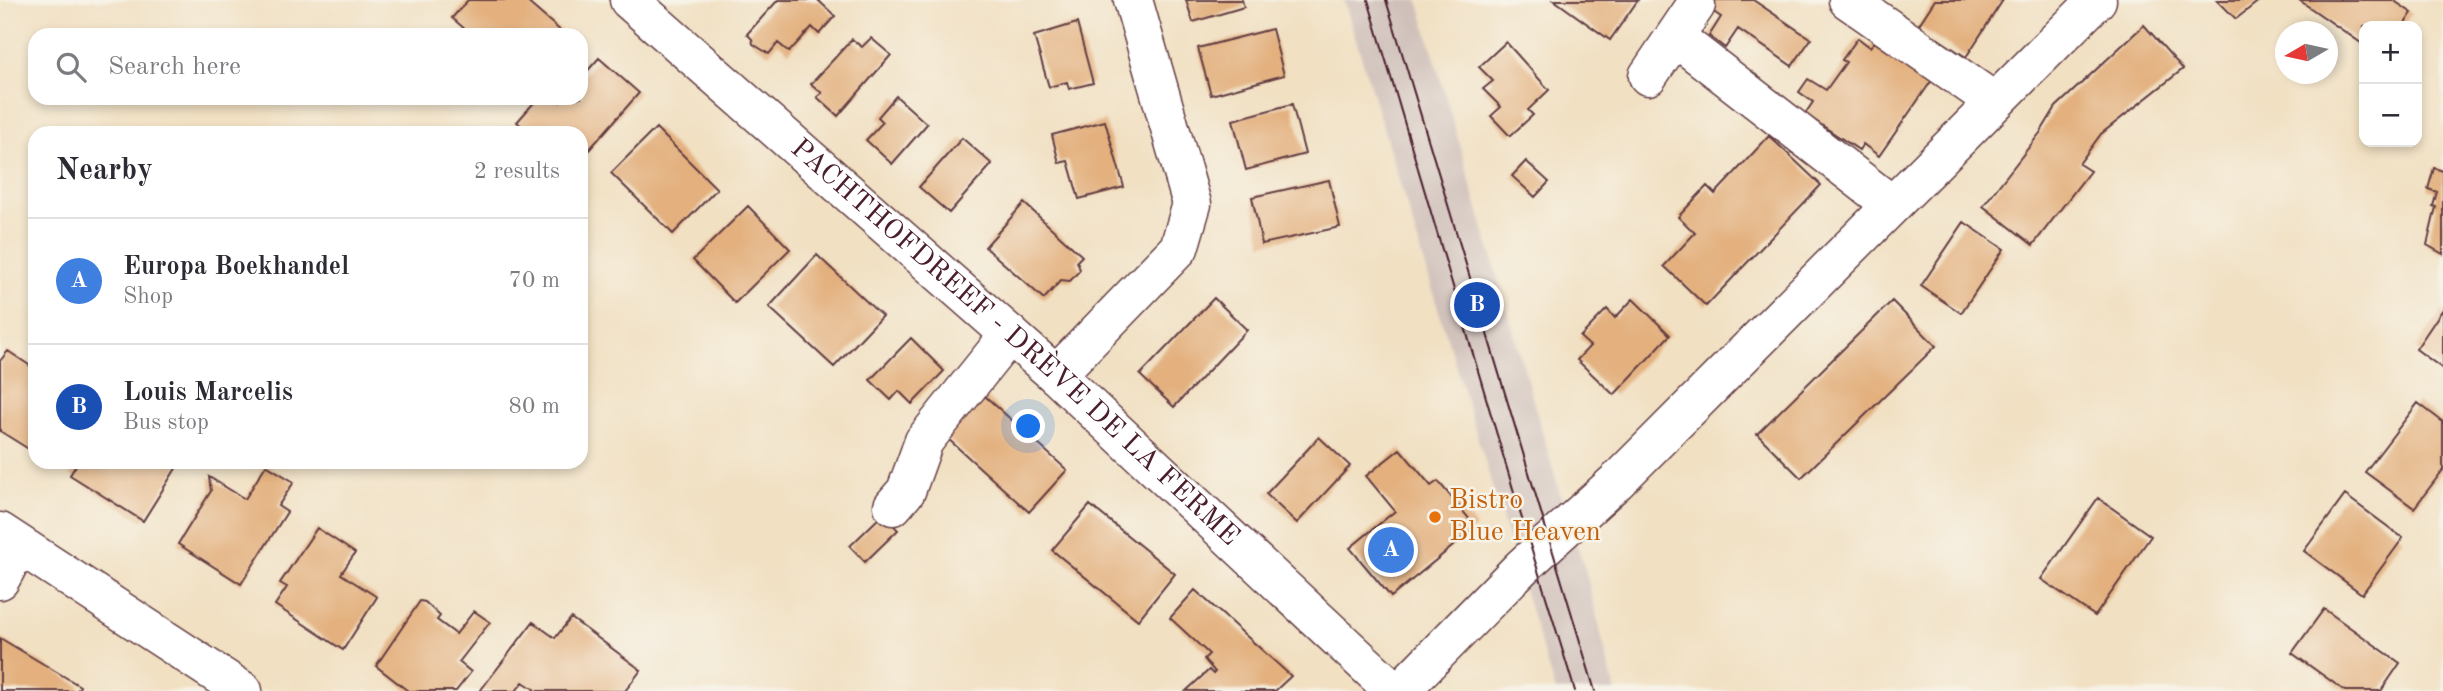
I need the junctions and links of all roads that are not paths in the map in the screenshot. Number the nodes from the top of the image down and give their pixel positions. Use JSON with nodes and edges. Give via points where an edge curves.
{"nodes":[{"id":1,"x":629,"y":0,"type":"edge"},
{"id":2,"x":1133,"y":0,"type":"edge"},
{"id":3,"x":1848,"y":0,"type":"edge"},
{"id":4,"x":2097,"y":0,"type":"edge"},
{"id":5,"x":1696,"y":5,"type":"dead end"},
{"id":6,"x":1675,"y":37,"type":"junction"},
{"id":7,"x":1648,"y":76,"type":"dead end"},
{"id":8,"x":1995,"y":102,"type":"junction"},
{"id":9,"x":1892,"y":205,"type":"junction"},
{"id":10,"x":1010,"y":334,"type":"junction"},
{"id":11,"x":1056,"y":375,"type":"junction"},
{"id":12,"x":893,"y":506,"type":"dead end"},
{"id":13,"x":9,"y":539,"type":"edge"},
{"id":14,"x":0,"y":580,"type":"edge"},
{"id":15,"x":243,"y":691,"type":"edge"},
{"id":16,"x":1394,"y":691,"type":"edge"},
{"id":17,"x":1400,"y":691,"type":"edge"}],
"edges":[{"from":1,"to":10,"type":"street","name":"PACHTHOFDREEF - DRÈVE DE LA FERME"},
{"from":2,"to":11,"type":"street","via":[[1192,204],[1178,248]]},
{"from":3,"to":8,"type":"street"},
{"from":4,"to":8,"type":"street"},
{"from":5,"to":6,"type":"street"},
{"from":6,"to":7,"type":"street"},
{"from":6,"to":9,"type":"street"},
{"from":8,"to":9,"type":"street"},
{"from":9,"to":17,"type":"street","via":[[1627,472],[1522,567]]},
{"from":10,"to":11,"type":"street","name":"PACHTHOFDREEF - DRÈVE DE LA FERME"},
{"from":10,"to":12,"type":"street","via":[[924,441],[906,491]]},
{"from":11,"to":16,"type":"street","name":"PACHTHOFDREEF - DRÈVE DE LA FERME"},
{"from":13,"to":14,"type":"street"},
{"from":13,"to":15,"type":"street"}]}
